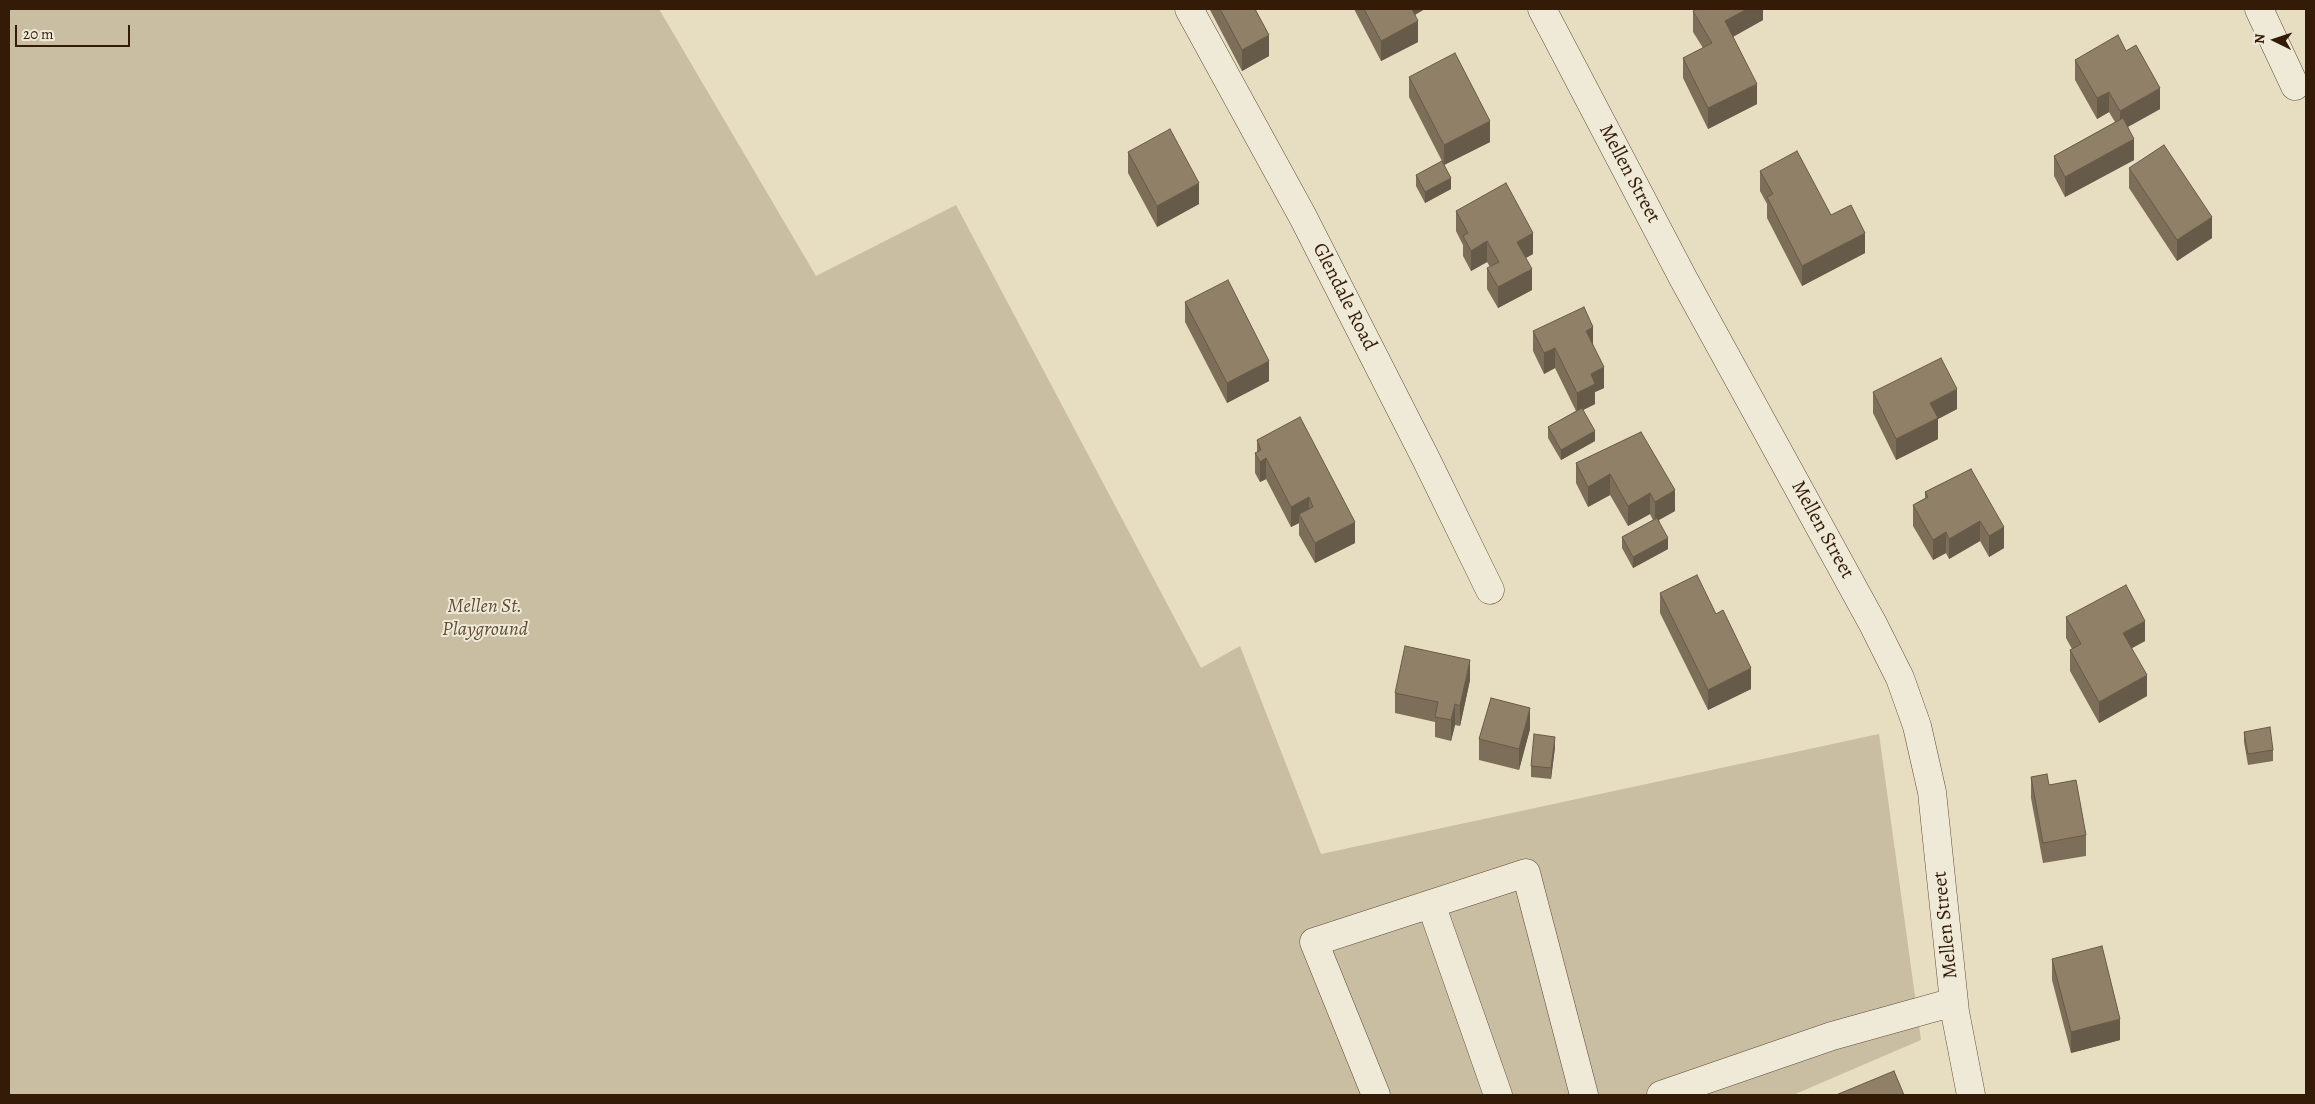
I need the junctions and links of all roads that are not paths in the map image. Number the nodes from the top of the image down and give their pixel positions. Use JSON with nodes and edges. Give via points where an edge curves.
{"nodes":[{"id":1,"x":1189,"y":9,"type":"edge"},
{"id":2,"x":1542,"y":9,"type":"edge"},
{"id":3,"x":2259,"y":9,"type":"edge"},
{"id":4,"x":2295,"y":86,"type":"dead end"},
{"id":5,"x":1490,"y":590,"type":"dead end"},
{"id":6,"x":1431,"y":904,"type":"junction"},
{"id":7,"x":1954,"y":1002,"type":"junction"},
{"id":8,"x":1376,"y":1095,"type":"edge"},
{"id":9,"x":1498,"y":1095,"type":"edge"},
{"id":10,"x":1584,"y":1095,"type":"edge"},
{"id":11,"x":1661,"y":1095,"type":"edge"},
{"id":12,"x":1970,"y":1095,"type":"edge"}],
"edges":[{"from":1,"to":5,"type":"street","name":"Glendale Road","via":[[1303,217]]},
{"from":2,"to":7,"type":"street","name":"Mellen Street","via":[[1683,278],[1900,678],[1917,726],[1932,792]]},
{"from":3,"to":4,"type":"street"},
{"from":6,"to":8,"type":"street","via":[[1314,942]]},
{"from":6,"to":9,"type":"street"},
{"from":6,"to":10,"type":"street","via":[[1526,873]]},
{"from":7,"to":11,"type":"street","via":[[1832,1036]]},
{"from":7,"to":12,"type":"street","name":"Mellen Street"}]}
